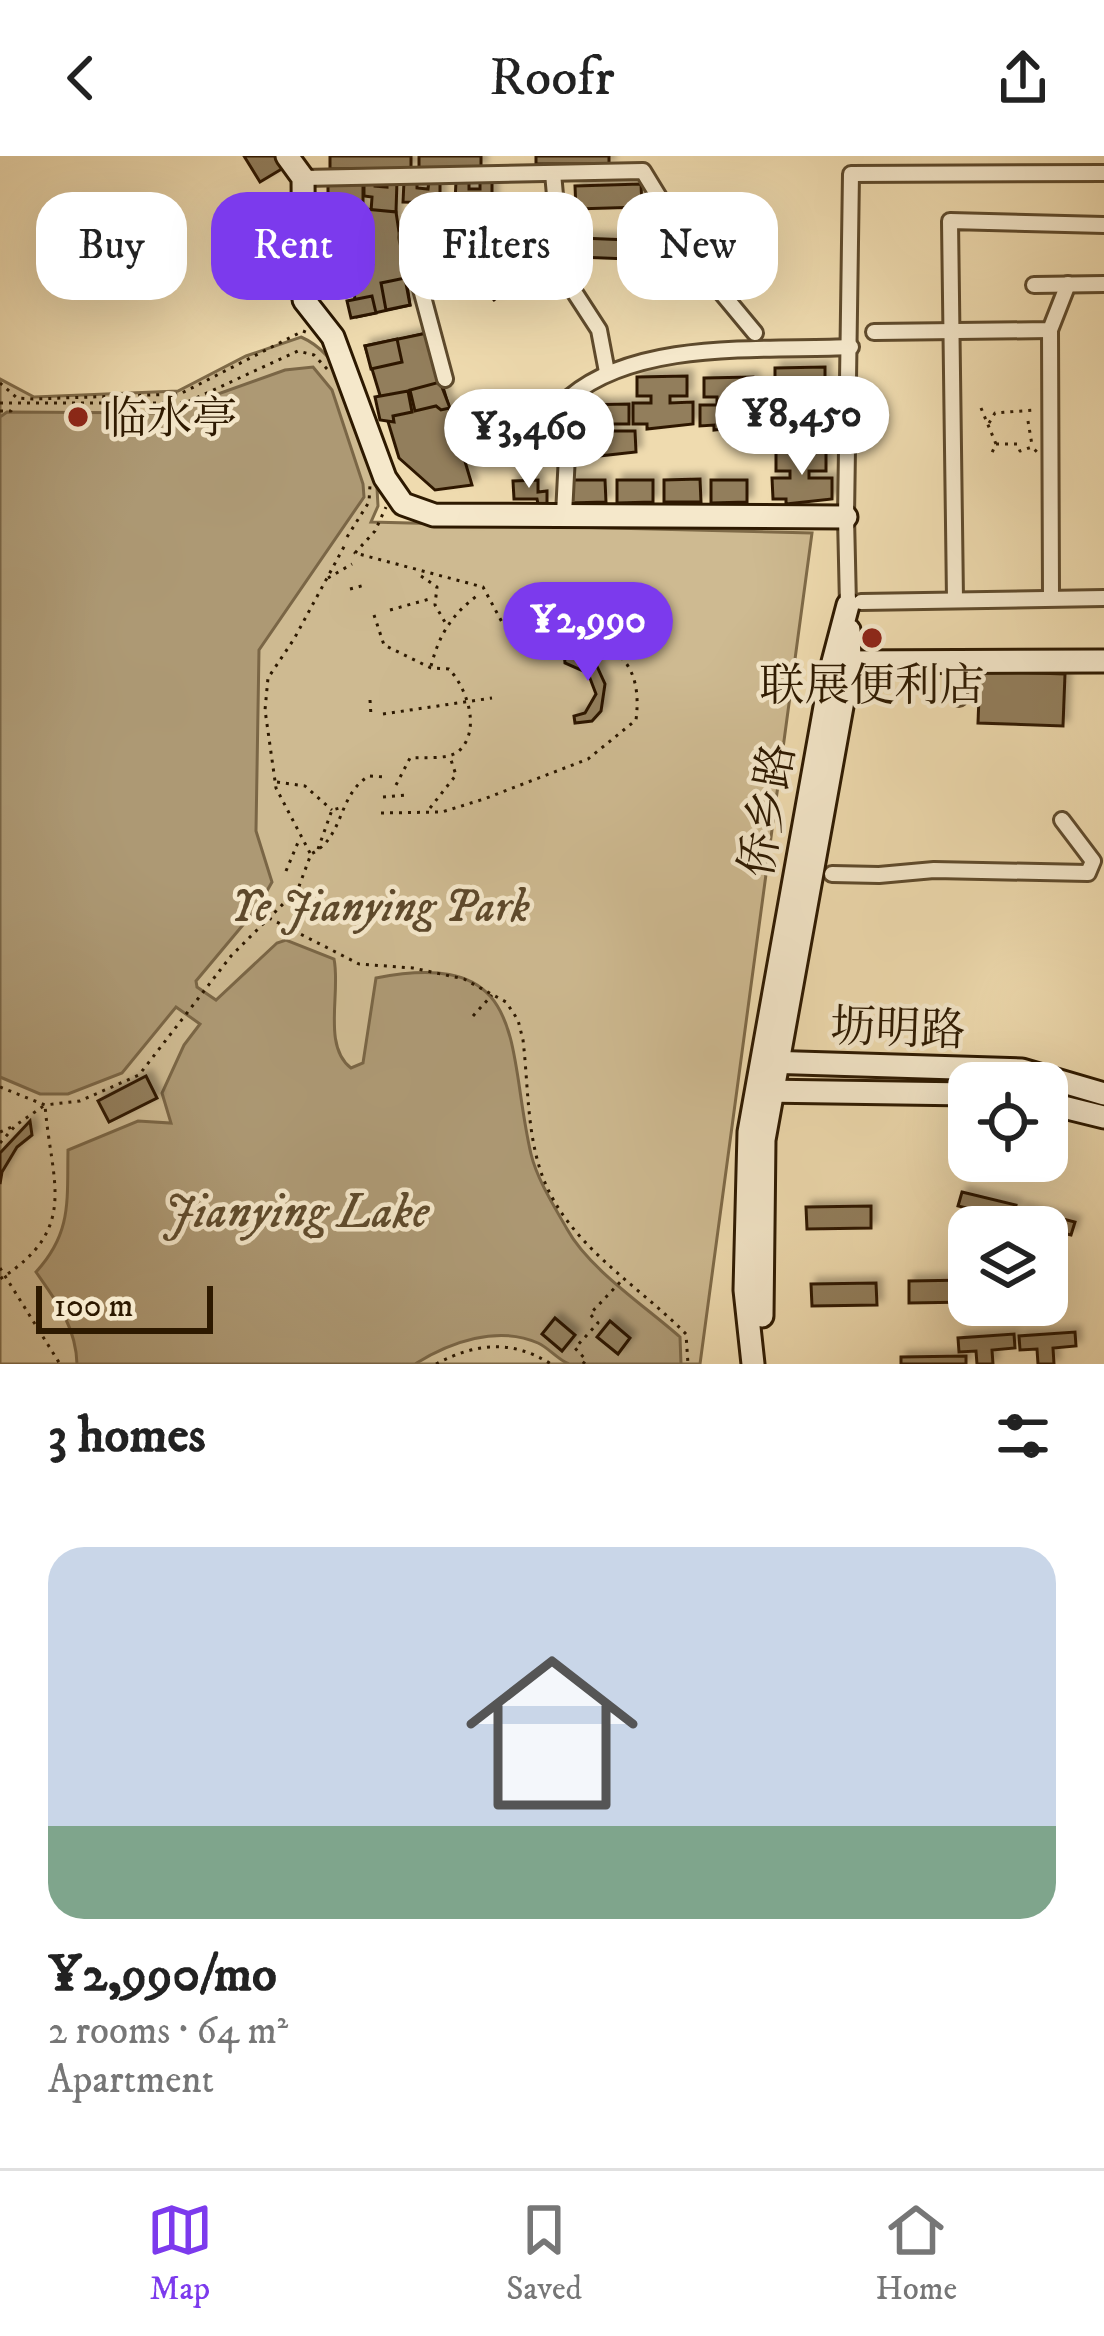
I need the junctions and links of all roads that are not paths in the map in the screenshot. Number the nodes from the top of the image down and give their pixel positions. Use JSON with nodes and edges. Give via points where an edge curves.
{"nodes":[{"id":1,"x":287,"y":156,"type":"edge"},
{"id":2,"x":319,"y":156,"type":"edge"},
{"id":3,"x":515,"y":156,"type":"edge"},
{"id":4,"x":634,"y":166,"type":"edge"},
{"id":5,"x":553,"y":173,"type":"junction"},
{"id":6,"x":1104,"y":173,"type":"edge"},
{"id":7,"x":515,"y":175,"type":"junction"},
{"id":8,"x":310,"y":177,"type":"junction"},
{"id":9,"x":1104,"y":224,"type":"edge"},
{"id":10,"x":1068,"y":284,"type":"junction"},
{"id":11,"x":1104,"y":284,"type":"edge"},
{"id":12,"x":1034,"y":285,"type":"dead end"},
{"id":13,"x":426,"y":300,"type":"edge"},
{"id":14,"x":950,"y":329,"type":"junction"},
{"id":15,"x":1050,"y":330,"type":"junction"},
{"id":16,"x":874,"y":332,"type":"dead end"},
{"id":17,"x":755,"y":333,"type":"dead end"},
{"id":18,"x":851,"y":347,"type":"junction"},
{"id":19,"x":608,"y":372,"type":"junction"},
{"id":20,"x":446,"y":379,"type":"dead end"},
{"id":21,"x":564,"y":514,"type":"junction"},
{"id":22,"x":846,"y":517,"type":"junction"},
{"id":23,"x":1051,"y":592,"type":"dead end"},
{"id":24,"x":1104,"y":598,"type":"edge"},
{"id":25,"x":955,"y":599,"type":"junction"},
{"id":26,"x":855,"y":604,"type":"junction"},
{"id":27,"x":1104,"y":661,"type":"edge"},
{"id":28,"x":842,"y":662,"type":"junction"},
{"id":29,"x":961,"y":666,"type":"dead end"},
{"id":30,"x":959,"y":698,"type":"dead end"},
{"id":31,"x":1062,"y":820,"type":"dead end"},
{"id":32,"x":832,"y":874,"type":"dead end"},
{"id":33,"x":768,"y":1062,"type":"junction"},
{"id":34,"x":764,"y":1091,"type":"junction"},
{"id":35,"x":948,"y":1094,"type":"edge"},
{"id":36,"x":1104,"y":1094,"type":"edge"},
{"id":37,"x":1068,"y":1108,"type":"edge"},
{"id":38,"x":1104,"y":1117,"type":"edge"},
{"id":39,"x":753,"y":1364,"type":"edge"},
{"id":40,"x":767,"y":1364,"type":"edge"}],
"edges":[{"from":1,"to":8,"type":"street"},
{"from":2,"to":8,"type":"street"},
{"from":3,"to":7,"type":"street"},
{"from":4,"to":5,"type":"street"},
{"from":4,"to":17,"type":"street"},
{"from":5,"to":7,"type":"street"},
{"from":5,"to":19,"type":"street","via":[[562,273],[599,330]]},
{"from":6,"to":18,"type":"street","via":[[851,174]]},
{"from":7,"to":8,"type":"street"},
{"from":8,"to":21,"type":"street","via":[[304,300],[333,337],[385,478],[403,504],[434,515]]},
{"from":9,"to":14,"type":"street","via":[[950,221]]},
{"from":10,"to":11,"type":"street"},
{"from":10,"to":12,"type":"street"},
{"from":10,"to":15,"type":"street"},
{"from":13,"to":20,"type":"street"},
{"from":14,"to":15,"type":"street"},
{"from":14,"to":16,"type":"street"},
{"from":14,"to":25,"type":"street"},
{"from":15,"to":23,"type":"street"},
{"from":18,"to":19,"type":"street","via":[[688,356]]},
{"from":18,"to":22,"type":"street"},
{"from":19,"to":21,"type":"street","via":[[570,398]]},
{"from":21,"to":22,"type":"street"},
{"from":22,"to":26,"type":"street"},
{"from":24,"to":25,"type":"street"},
{"from":25,"to":26,"type":"street"},
{"from":26,"to":28,"type":"street","name":"侨乡路"},
{"from":27,"to":28,"type":"street"},
{"from":28,"to":33,"type":"street","name":"侨乡路"},
{"from":29,"to":30,"type":"street"},
{"from":31,"to":32,"type":"street","via":[[1093,860],[1088,873]]},
{"from":33,"to":34,"type":"street","name":"侨乡路"},
{"from":33,"to":36,"type":"street","name":"坜明路","via":[[1022,1070]]},
{"from":34,"to":35,"type":"street","name":"坜明路"},
{"from":34,"to":39,"type":"street","name":"侨乡路","via":[[749,1132]]},
{"from":34,"to":40,"type":"street","name":"侨乡路","via":[[760,1298]]},
{"from":37,"to":38,"type":"street"}]}
